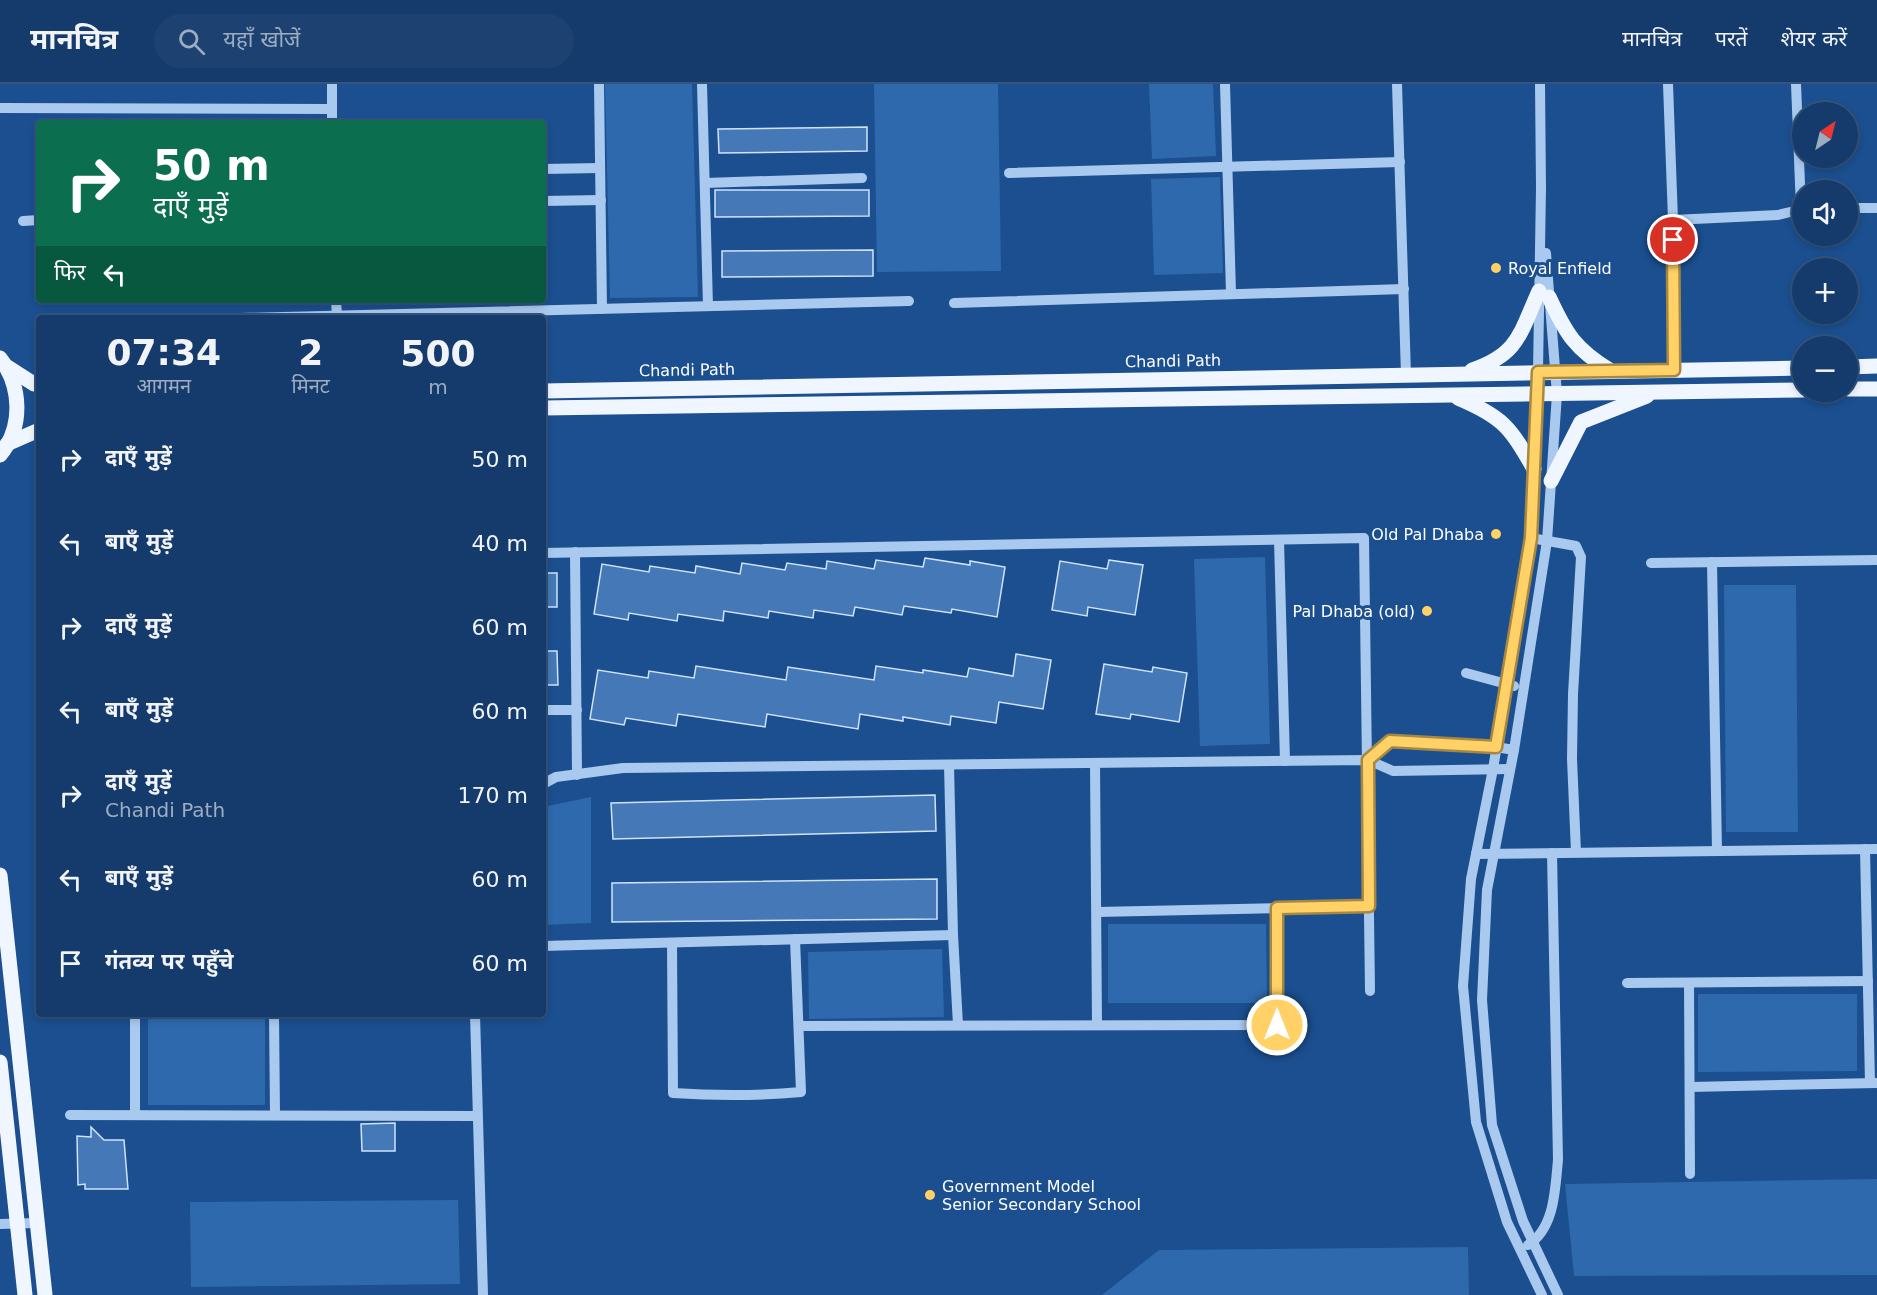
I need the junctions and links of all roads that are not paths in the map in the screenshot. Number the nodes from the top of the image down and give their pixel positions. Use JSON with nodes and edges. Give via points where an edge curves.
{"nodes":[{"id":1,"x":332,"y":84,"type":"edge"},
{"id":2,"x":599,"y":84,"type":"edge"},
{"id":3,"x":702,"y":84,"type":"edge"},
{"id":4,"x":1225,"y":84,"type":"edge"},
{"id":5,"x":1397,"y":84,"type":"edge"},
{"id":6,"x":1539,"y":84,"type":"edge"},
{"id":7,"x":1668,"y":84,"type":"edge"},
{"id":8,"x":1796,"y":84,"type":"edge"},
{"id":9,"x":0,"y":108,"type":"edge"},
{"id":10,"x":332,"y":109,"type":"junction"},
{"id":11,"x":332,"y":120,"type":"edge"},
{"id":12,"x":1400,"y":162,"type":"junction"},
{"id":13,"x":1228,"y":167,"type":"junction"},
{"id":14,"x":600,"y":168,"type":"junction"},
{"id":15,"x":546,"y":169,"type":"edge"},
{"id":16,"x":1009,"y":173,"type":"dead end"},
{"id":17,"x":862,"y":178,"type":"dead end"},
{"id":18,"x":1801,"y":180,"type":"edge"},
{"id":19,"x":705,"y":183,"type":"junction"},
{"id":20,"x":601,"y":200,"type":"junction"},
{"id":21,"x":546,"y":201,"type":"edge"},
{"id":22,"x":1858,"y":208,"type":"edge"},
{"id":23,"x":1877,"y":208,"type":"edge"},
{"id":24,"x":1792,"y":212,"type":"edge"},
{"id":25,"x":36,"y":220,"type":"edge"},
{"id":26,"x":1673,"y":220,"type":"junction"},
{"id":27,"x":23,"y":221,"type":"dead end"},
{"id":28,"x":1404,"y":289,"type":"junction"},
{"id":29,"x":1231,"y":293,"type":"junction"},
{"id":30,"x":1544,"y":294,"type":"junction"},
{"id":31,"x":909,"y":301,"type":"dead end"},
{"id":32,"x":954,"y":303,"type":"dead end"},
{"id":33,"x":708,"y":306,"type":"junction"},
{"id":34,"x":602,"y":309,"type":"junction"},
{"id":35,"x":375,"y":315,"type":"edge"},
{"id":36,"x":3,"y":362,"type":"edge"},
{"id":37,"x":1877,"y":366,"type":"edge"},
{"id":38,"x":1858,"y":367,"type":"edge"},
{"id":39,"x":1792,"y":368,"type":"edge"},
{"id":40,"x":1674,"y":370,"type":"junction"},
{"id":41,"x":1611,"y":371,"type":"junction"},
{"id":42,"x":1538,"y":372,"type":"junction"},
{"id":43,"x":1555,"y":372,"type":"junction"},
{"id":44,"x":1460,"y":374,"type":"junction"},
{"id":45,"x":1406,"y":375,"type":"junction"},
{"id":46,"x":36,"y":384,"type":"edge"},
{"id":47,"x":1858,"y":389,"type":"edge"},
{"id":48,"x":1877,"y":389,"type":"edge"},
{"id":49,"x":1792,"y":390,"type":"edge"},
{"id":50,"x":546,"y":391,"type":"edge"},
{"id":51,"x":1655,"y":392,"type":"junction"},
{"id":52,"x":1537,"y":394,"type":"junction"},
{"id":53,"x":1557,"y":394,"type":"junction"},
{"id":54,"x":1452,"y":395,"type":"junction"},
{"id":55,"x":546,"y":408,"type":"edge"},
{"id":56,"x":36,"y":432,"type":"edge"},
{"id":57,"x":3,"y":449,"type":"edge"},
{"id":58,"x":1534,"y":469,"type":"junction"},
{"id":59,"x":1551,"y":481,"type":"junction"},
{"id":60,"x":1531,"y":538,"type":"junction"},
{"id":61,"x":1279,"y":540,"type":"junction"},
{"id":62,"x":1547,"y":541,"type":"junction"},
{"id":63,"x":575,"y":552,"type":"junction"},
{"id":64,"x":546,"y":553,"type":"edge"},
{"id":65,"x":1877,"y":560,"type":"edge"},
{"id":66,"x":1712,"y":562,"type":"junction"},
{"id":67,"x":1651,"y":563,"type":"dead end"},
{"id":68,"x":1466,"y":673,"type":"dead end"},
{"id":69,"x":1507,"y":686,"type":"junction"},
{"id":70,"x":1523,"y":686,"type":"junction"},
{"id":71,"x":546,"y":710,"type":"edge"},
{"id":72,"x":577,"y":710,"type":"junction"},
{"id":73,"x":1496,"y":747,"type":"junction"},
{"id":74,"x":1514,"y":750,"type":"junction"},
{"id":75,"x":1368,"y":760,"type":"junction"},
{"id":76,"x":1285,"y":761,"type":"junction"},
{"id":77,"x":1095,"y":763,"type":"junction"},
{"id":78,"x":949,"y":765,"type":"junction"},
{"id":79,"x":1493,"y":769,"type":"junction"},
{"id":80,"x":1510,"y":769,"type":"junction"},
{"id":81,"x":577,"y":775,"type":"junction"},
{"id":82,"x":546,"y":782,"type":"edge"},
{"id":83,"x":1865,"y":849,"type":"junction"},
{"id":84,"x":1877,"y":849,"type":"edge"},
{"id":85,"x":1717,"y":851,"type":"junction"},
{"id":86,"x":1576,"y":852,"type":"junction"},
{"id":87,"x":1552,"y":853,"type":"junction"},
{"id":88,"x":1476,"y":854,"type":"junction"},
{"id":89,"x":1495,"y":854,"type":"junction"},
{"id":90,"x":0,"y":875,"type":"edge"},
{"id":91,"x":1369,"y":906,"type":"junction"},
{"id":92,"x":1277,"y":908,"type":"junction"},
{"id":93,"x":1096,"y":912,"type":"junction"},
{"id":94,"x":953,"y":935,"type":"junction"},
{"id":95,"x":795,"y":939,"type":"junction"},
{"id":96,"x":672,"y":943,"type":"junction"},
{"id":97,"x":546,"y":946,"type":"edge"},
{"id":98,"x":1868,"y":981,"type":"junction"},
{"id":99,"x":1627,"y":983,"type":"dead end"},
{"id":100,"x":1689,"y":983,"type":"junction"},
{"id":101,"x":1370,"y":991,"type":"dead end"},
{"id":102,"x":135,"y":1017,"type":"edge"},
{"id":103,"x":274,"y":1017,"type":"edge"},
{"id":104,"x":476,"y":1017,"type":"edge"},
{"id":105,"x":958,"y":1025,"type":"junction"},
{"id":106,"x":1097,"y":1025,"type":"junction"},
{"id":107,"x":799,"y":1026,"type":"junction"},
{"id":108,"x":0,"y":1062,"type":"edge"},
{"id":109,"x":1873,"y":1083,"type":"edge"},
{"id":110,"x":1690,"y":1087,"type":"junction"},
{"id":111,"x":70,"y":1115,"type":"dead end"},
{"id":112,"x":135,"y":1115,"type":"junction"},
{"id":113,"x":275,"y":1115,"type":"junction"},
{"id":114,"x":477,"y":1116,"type":"junction"},
{"id":115,"x":1690,"y":1174,"type":"dead end"},
{"id":116,"x":16,"y":1223,"type":"junction"},
{"id":117,"x":36,"y":1223,"type":"junction"},
{"id":118,"x":0,"y":1224,"type":"edge"},
{"id":119,"x":1533,"y":1242,"type":"junction"},
{"id":120,"x":1520,"y":1250,"type":"junction"},
{"id":121,"x":25,"y":1295,"type":"edge"},
{"id":122,"x":45,"y":1295,"type":"edge"},
{"id":123,"x":483,"y":1295,"type":"edge"},
{"id":124,"x":1542,"y":1295,"type":"edge"},
{"id":125,"x":1558,"y":1295,"type":"edge"}],
"edges":[{"from":1,"to":10,"type":"street"},
{"from":2,"to":14,"type":"street"},
{"from":3,"to":19,"type":"street"},
{"from":4,"to":13,"type":"street"},
{"from":5,"to":12,"type":"street"},
{"from":6,"to":30,"type":"street"},
{"from":7,"to":26,"type":"street"},
{"from":8,"to":18,"type":"street"},
{"from":9,"to":10,"type":"street"},
{"from":10,"to":11,"type":"street"},
{"from":12,"to":13,"type":"street"},
{"from":12,"to":28,"type":"street"},
{"from":13,"to":16,"type":"street"},
{"from":13,"to":29,"type":"street"},
{"from":14,"to":15,"type":"street"},
{"from":14,"to":20,"type":"street"},
{"from":17,"to":19,"type":"street"},
{"from":19,"to":33,"type":"street"},
{"from":20,"to":21,"type":"street"},
{"from":20,"to":34,"type":"street"},
{"from":22,"to":23,"type":"street"},
{"from":24,"to":26,"type":"street"},
{"from":25,"to":27,"type":"street"},
{"from":26,"to":40,"type":"street"},
{"from":28,"to":29,"type":"street"},
{"from":28,"to":45,"type":"street"},
{"from":29,"to":32,"type":"street"},
{"from":30,"to":41,"type":"main road","via":[[1570,338]]},
{"from":30,"to":42,"type":"street"},
{"from":30,"to":43,"type":"street"},
{"from":30,"to":44,"type":"main road","via":[[1510,350]]},
{"from":31,"to":33,"type":"street"},
{"from":33,"to":34,"type":"street"},
{"from":34,"to":35,"type":"street"},
{"from":36,"to":46,"type":"main road"},
{"from":36,"to":57,"type":"main road","via":[[15,389],[17,415]]},
{"from":37,"to":38,"type":"main road"},
{"from":39,"to":40,"type":"main road","name":"Chandi Path"},
{"from":40,"to":41,"type":"main road","name":"Chandi Path"},
{"from":41,"to":43,"type":"main road","name":"Chandi Path"},
{"from":42,"to":43,"type":"main road","name":"Chandi Path"},
{"from":42,"to":44,"type":"main road","name":"Chandi Path"},
{"from":42,"to":52,"type":"street"},
{"from":43,"to":53,"type":"street"},
{"from":44,"to":45,"type":"main road","name":"Chandi Path"},
{"from":45,"to":50,"type":"main road","name":"Chandi Path"},
{"from":47,"to":48,"type":"main road"},
{"from":49,"to":51,"type":"main road"},
{"from":51,"to":53,"type":"main road"},
{"from":51,"to":59,"type":"main road","via":[[1581,422]]},
{"from":52,"to":53,"type":"main road"},
{"from":52,"to":54,"type":"main road"},
{"from":52,"to":58,"type":"street"},
{"from":53,"to":59,"type":"street"},
{"from":54,"to":55,"type":"main road"},
{"from":54,"to":58,"type":"main road","via":[[1504,423]]},
{"from":56,"to":57,"type":"main road"},
{"from":58,"to":60,"type":"street"},
{"from":59,"to":62,"type":"street"},
{"from":60,"to":62,"type":"street"},
{"from":60,"to":69,"type":"street"},
{"from":61,"to":63,"type":"street"},
{"from":61,"to":75,"type":"street","via":[[1364,538]]},
{"from":61,"to":76,"type":"street"},
{"from":62,"to":70,"type":"street"},
{"from":62,"to":86,"type":"street","via":[[1576,546],[1581,557],[1572,759]]},
{"from":63,"to":64,"type":"street"},
{"from":63,"to":72,"type":"street"},
{"from":65,"to":66,"type":"street"},
{"from":66,"to":67,"type":"street"},
{"from":66,"to":85,"type":"street"},
{"from":68,"to":69,"type":"street"},
{"from":69,"to":70,"type":"street"},
{"from":69,"to":73,"type":"street"},
{"from":70,"to":74,"type":"street"},
{"from":71,"to":72,"type":"street"},
{"from":72,"to":81,"type":"street"},
{"from":73,"to":74,"type":"street"},
{"from":73,"to":75,"type":"street","via":[[1390,741]]},
{"from":73,"to":79,"type":"street"},
{"from":74,"to":80,"type":"street"},
{"from":75,"to":76,"type":"street"},
{"from":75,"to":79,"type":"street","via":[[1394,771]]},
{"from":75,"to":91,"type":"street"},
{"from":76,"to":77,"type":"street"},
{"from":77,"to":78,"type":"street"},
{"from":77,"to":93,"type":"street"},
{"from":78,"to":81,"type":"street","via":[[623,768]]},
{"from":78,"to":94,"type":"street"},
{"from":79,"to":80,"type":"street"},
{"from":79,"to":88,"type":"street"},
{"from":80,"to":89,"type":"street"},
{"from":81,"to":82,"type":"street"},
{"from":83,"to":84,"type":"street"},
{"from":83,"to":85,"type":"street"},
{"from":83,"to":98,"type":"street"},
{"from":85,"to":86,"type":"street"},
{"from":86,"to":87,"type":"street"},
{"from":87,"to":89,"type":"street"},
{"from":87,"to":119,"type":"street","via":[[1558,1160],[1554,1203]]},
{"from":88,"to":89,"type":"street"},
{"from":88,"to":120,"type":"street","via":[[1463,986],[1476,1122],[1507,1222]]},
{"from":89,"to":119,"type":"street","via":[[1487,890],[1482,1000],[1492,1125],[1522,1221]]},
{"from":90,"to":117,"type":"main road"},
{"from":91,"to":92,"type":"street"},
{"from":91,"to":101,"type":"street"},
{"from":92,"to":93,"type":"street"},
{"from":92,"to":106,"type":"street","via":[[1277,1025]]},
{"from":93,"to":106,"type":"street"},
{"from":94,"to":95,"type":"street"},
{"from":94,"to":105,"type":"street"},
{"from":95,"to":96,"type":"street"},
{"from":95,"to":107,"type":"street"},
{"from":96,"to":97,"type":"street"},
{"from":96,"to":107,"type":"street","via":[[673,1093],[746,1096],[801,1092]]},
{"from":98,"to":100,"type":"street"},
{"from":98,"to":109,"type":"street"},
{"from":99,"to":100,"type":"street"},
{"from":100,"to":110,"type":"street"},
{"from":102,"to":112,"type":"street"},
{"from":103,"to":113,"type":"street"},
{"from":104,"to":114,"type":"street"},
{"from":105,"to":106,"type":"street"},
{"from":105,"to":107,"type":"street"},
{"from":108,"to":116,"type":"main road"},
{"from":109,"to":110,"type":"street"},
{"from":110,"to":115,"type":"street"},
{"from":111,"to":112,"type":"street"},
{"from":112,"to":113,"type":"street"},
{"from":113,"to":114,"type":"street"},
{"from":114,"to":123,"type":"street"},
{"from":116,"to":117,"type":"street"},
{"from":116,"to":118,"type":"street"},
{"from":116,"to":121,"type":"main road"},
{"from":117,"to":122,"type":"main road"},
{"from":119,"to":120,"type":"street"},
{"from":119,"to":125,"type":"street"},
{"from":120,"to":124,"type":"street"}]}
